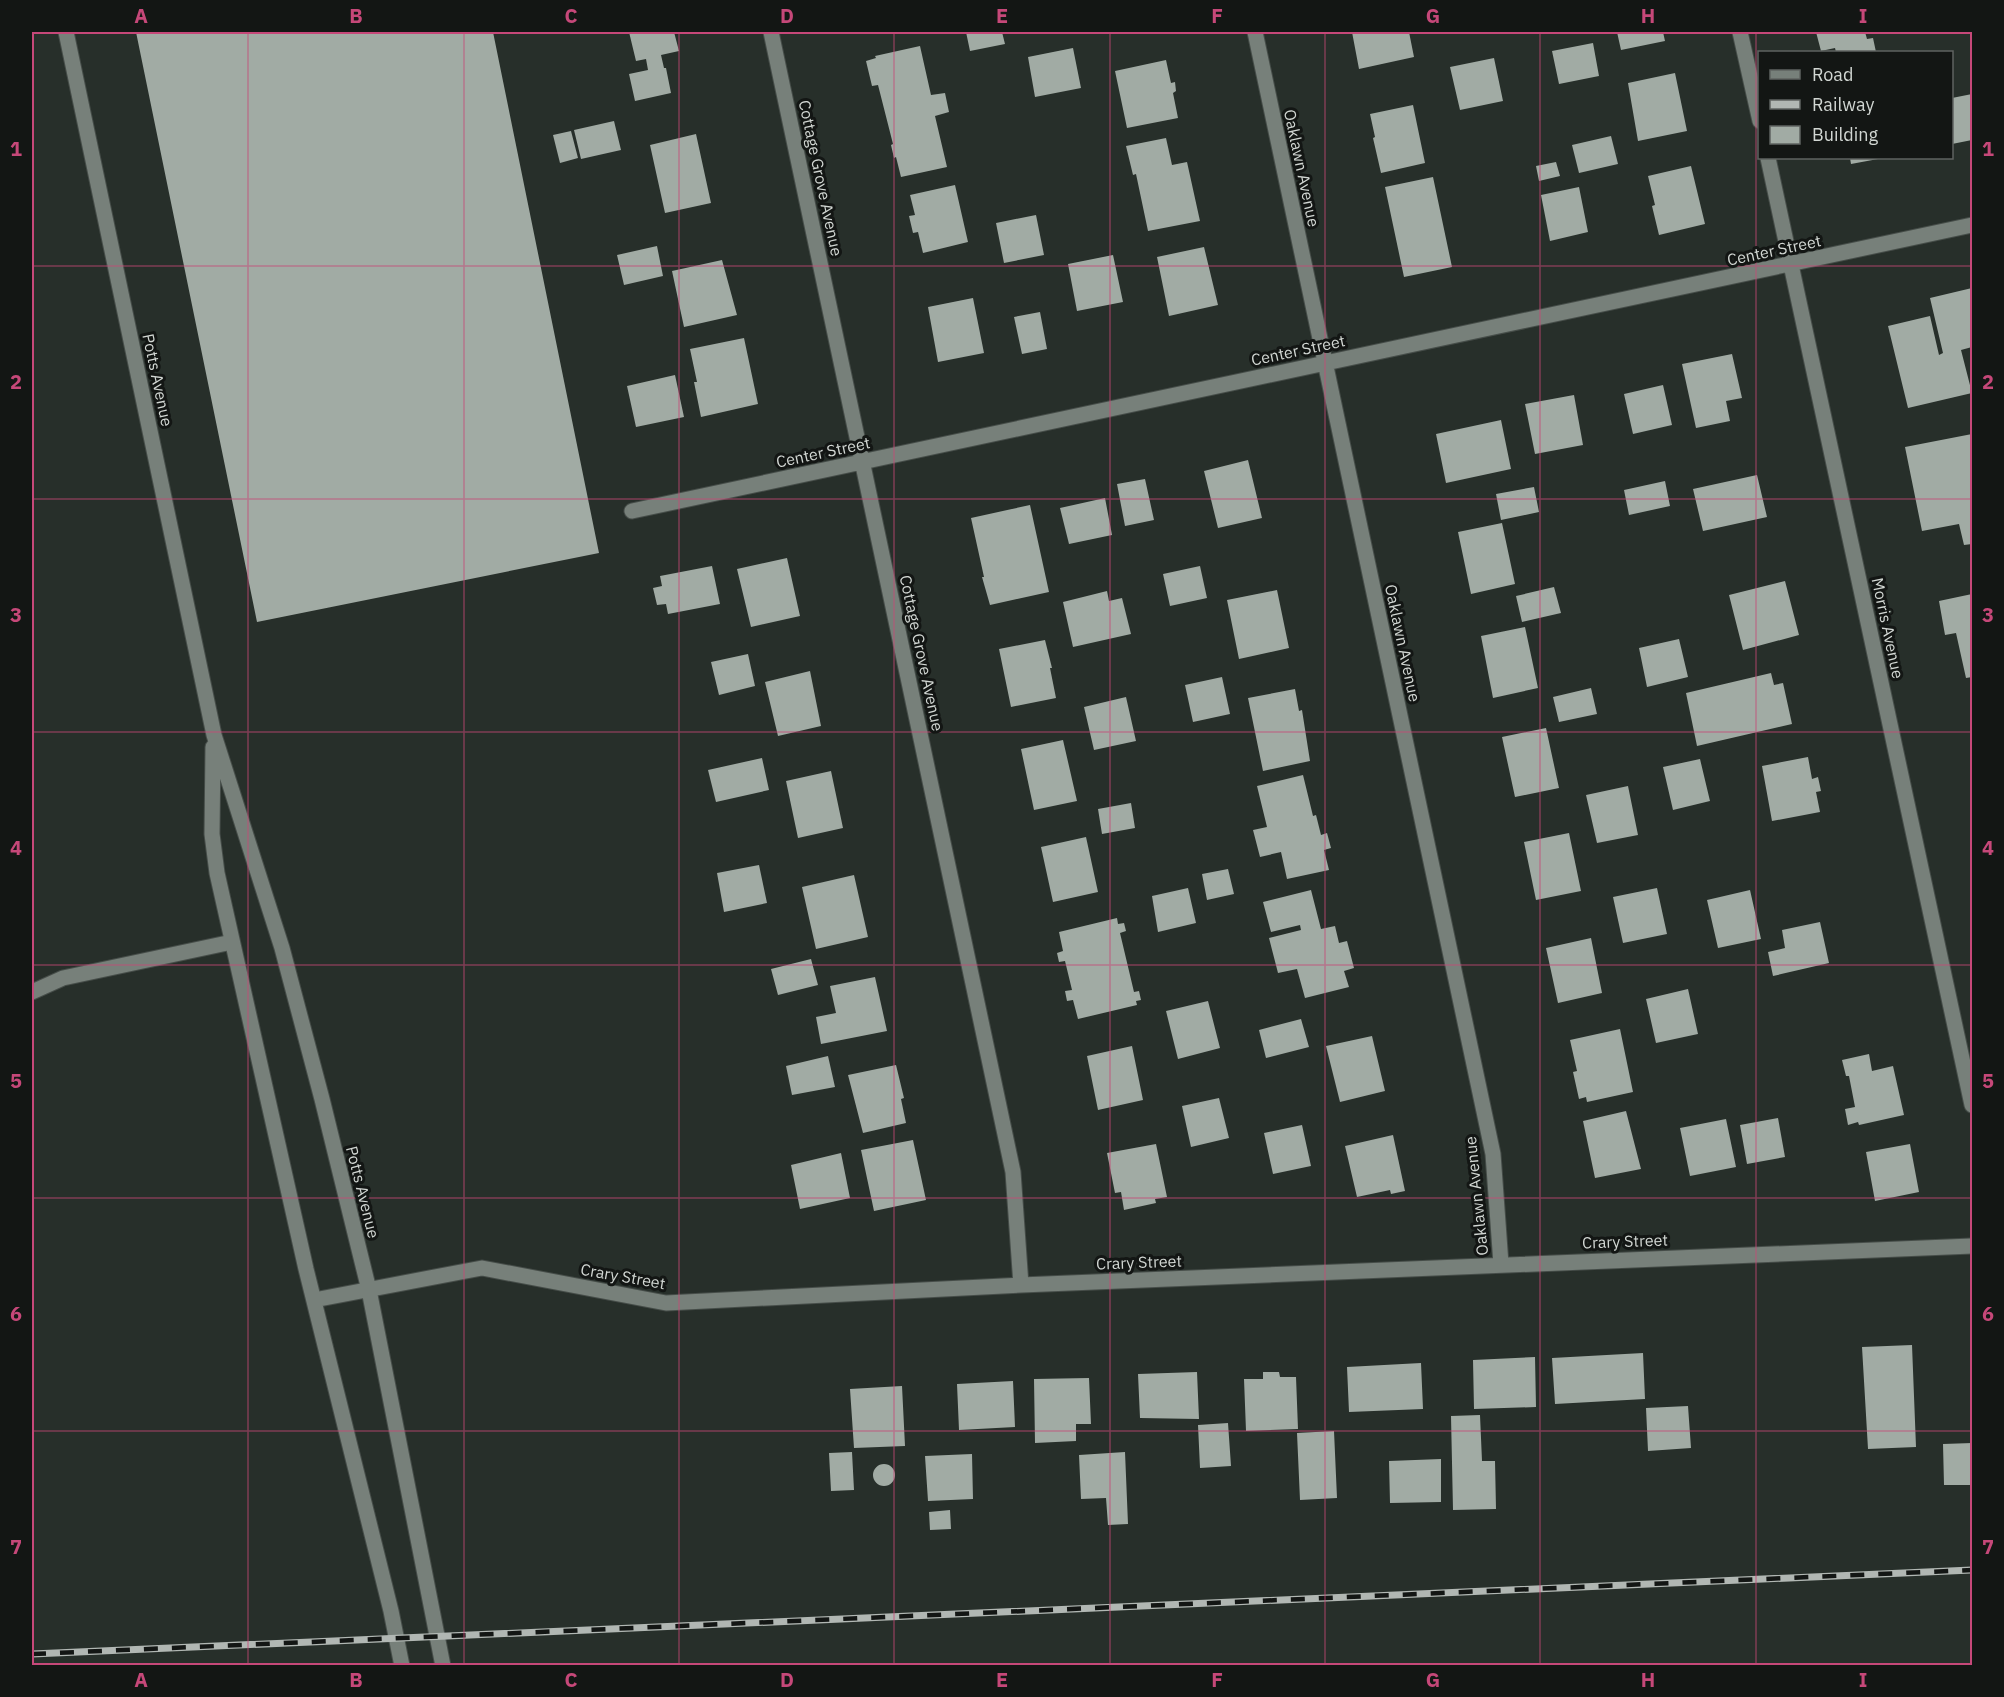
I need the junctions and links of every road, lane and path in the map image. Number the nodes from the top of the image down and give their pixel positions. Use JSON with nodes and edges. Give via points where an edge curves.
{"nodes":[{"id":1,"x":66,"y":32,"type":"edge"},
{"id":2,"x":771,"y":32,"type":"edge"},
{"id":3,"x":1255,"y":32,"type":"edge"},
{"id":4,"x":1740,"y":32,"type":"edge"},
{"id":5,"x":1758,"y":112,"type":"edge"},
{"id":6,"x":1768,"y":159,"type":"edge"},
{"id":7,"x":1972,"y":225,"type":"edge"},
{"id":8,"x":1792,"y":265,"type":"junction"},
{"id":9,"x":1325,"y":363,"type":"junction"},
{"id":10,"x":862,"y":462,"type":"junction"},
{"id":11,"x":632,"y":511,"type":"dead end"},
{"id":12,"x":214,"y":735,"type":"junction"},
{"id":13,"x":232,"y":942,"type":"junction"},
{"id":14,"x":32,"y":992,"type":"edge"},
{"id":15,"x":1972,"y":1105,"type":"edge"},
{"id":16,"x":1972,"y":1246,"type":"edge"},
{"id":17,"x":1501,"y":1264,"type":"junction"},
{"id":18,"x":1021,"y":1285,"type":"junction"},
{"id":19,"x":369,"y":1290,"type":"junction"},
{"id":20,"x":314,"y":1300,"type":"junction"},
{"id":21,"x":402,"y":1665,"type":"edge"},
{"id":22,"x":443,"y":1665,"type":"edge"}],
"edges":[{"from":1,"to":12,"type":"street","name":"Potts Avenue"},
{"from":2,"to":10,"type":"street","name":"Cottage Grove Avenue"},
{"from":3,"to":9,"type":"street","name":"Oaklawn Avenue"},
{"from":4,"to":5,"type":"street"},
{"from":6,"to":8,"type":"street","name":"Morris Avenue"},
{"from":7,"to":8,"type":"street","name":"Center Street"},
{"from":8,"to":9,"type":"street","name":"Center Street"},
{"from":8,"to":15,"type":"street","name":"Morris Avenue"},
{"from":9,"to":10,"type":"street","name":"Center Street"},
{"from":9,"to":17,"type":"street","name":"Oaklawn Avenue","via":[[1493,1154]]},
{"from":10,"to":11,"type":"street","name":"Center Street"},
{"from":10,"to":18,"type":"street","name":"Cottage Grove Avenue","via":[[1013,1172]]},
{"from":12,"to":13,"type":"street","name":"Potts Avenue","via":[[212,834]]},
{"from":12,"to":19,"type":"street","name":"Potts Avenue","via":[[282,948]]},
{"from":13,"to":14,"type":"street","via":[[63,978]]},
{"from":13,"to":20,"type":"street","name":"Potts Avenue"},
{"from":16,"to":17,"type":"street","name":"Crary Street"},
{"from":17,"to":18,"type":"street","name":"Crary Street"},
{"from":18,"to":19,"type":"street","name":"Crary Street","via":[[666,1303],[482,1268]]},
{"from":19,"to":20,"type":"street","name":"Crary Street"},
{"from":19,"to":22,"type":"street","name":"Potts Avenue"},
{"from":20,"to":21,"type":"street","name":"Potts Avenue"}]}
